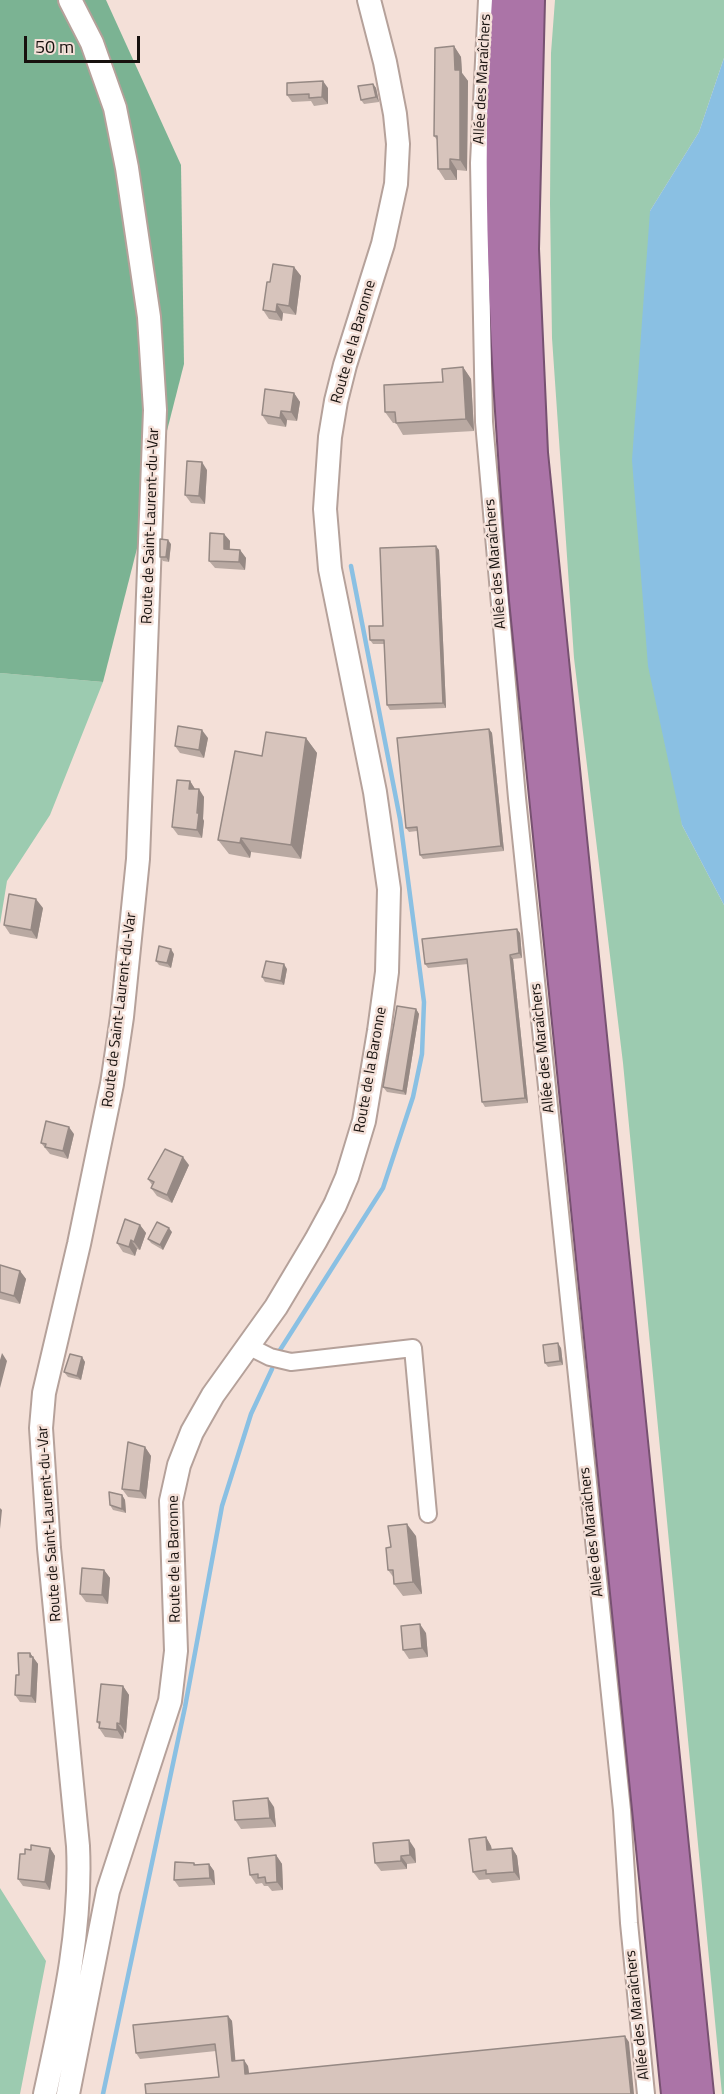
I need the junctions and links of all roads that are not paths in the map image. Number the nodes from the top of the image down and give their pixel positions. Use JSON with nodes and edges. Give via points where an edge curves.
{"nodes":[{"id":1,"x":70,"y":0,"type":"edge"},
{"id":2,"x":369,"y":0,"type":"edge"},
{"id":3,"x":487,"y":0,"type":"edge"},
{"id":4,"x":506,"y":0,"type":"edge"},
{"id":5,"x":530,"y":0,"type":"edge"},
{"id":6,"x":248,"y":1346,"type":"junction"},
{"id":7,"x":428,"y":1514,"type":"dead end"},
{"id":8,"x":45,"y":2094,"type":"edge"},
{"id":9,"x":68,"y":2094,"type":"edge"},
{"id":10,"x":646,"y":2094,"type":"edge"},
{"id":11,"x":676,"y":2094,"type":"edge"},
{"id":12,"x":699,"y":2094,"type":"edge"}],
"edges":[{"from":1,"to":8,"type":"main road","name":"Route de Saint-Laurent-du-Var","via":[[93,43],[115,108],[128,168],[149,318],[154,410],[138,859],[122,1017],[79,1244],[44,1393],[41,1428],[80,1881],[69,1975]]},
{"from":2,"to":6,"type":"main road","name":"Route de la Baronne","via":[[395,114],[396,184],[383,244],[336,401],[325,509],[330,569],[375,792],[387,879],[387,972],[369,1101],[347,1177],[316,1240]]},
{"from":3,"to":10,"type":"street","name":"Allée des Maraîchers","via":[[479,163],[484,422],[517,798],[622,1810]]},
{"from":4,"to":11,"type":"highway","via":[[501,251],[522,577]]},
{"from":5,"to":12,"type":"highway","via":[[525,249],[533,453]]},
{"from":6,"to":7,"type":"street","via":[[291,1362],[413,1348]]},
{"from":6,"to":9,"type":"main road","name":"Route de la Baronne","via":[[213,1395],[179,1465],[171,1501],[176,1651],[170,1701],[108,1891]]}]}
